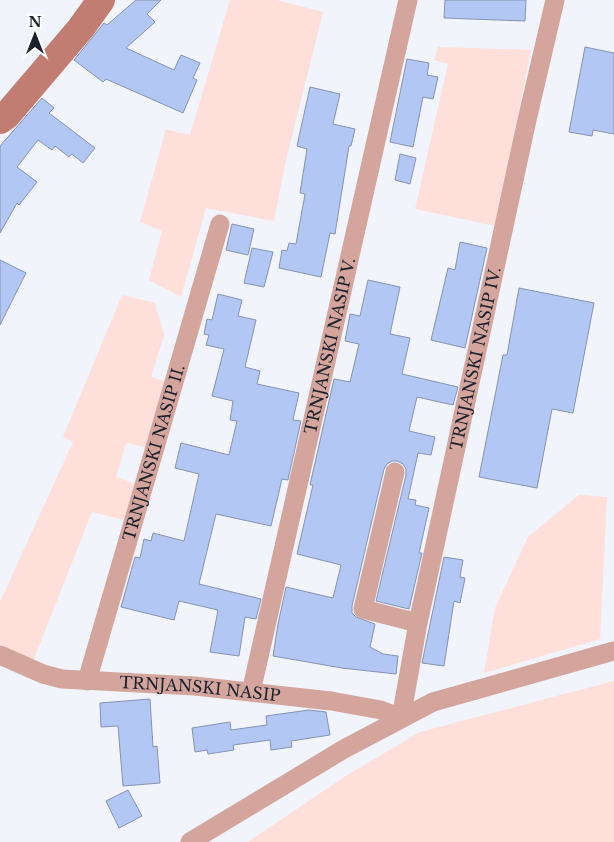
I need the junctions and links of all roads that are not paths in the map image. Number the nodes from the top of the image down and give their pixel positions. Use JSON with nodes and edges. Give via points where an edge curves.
{"nodes":[{"id":1,"x":101,"y":0,"type":"edge"},
{"id":2,"x":408,"y":0,"type":"edge"},
{"id":3,"x":555,"y":0,"type":"edge"},
{"id":4,"x":0,"y":120,"type":"edge"},
{"id":5,"x":220,"y":224,"type":"dead end"},
{"id":6,"x":395,"y":472,"type":"dead end"},
{"id":7,"x":418,"y":623,"type":"junction"},
{"id":8,"x":614,"y":651,"type":"edge"},
{"id":9,"x":0,"y":655,"type":"edge"},
{"id":10,"x":87,"y":681,"type":"junction"},
{"id":11,"x":251,"y":692,"type":"junction"},
{"id":12,"x":401,"y":718,"type":"junction"},
{"id":13,"x":190,"y":842,"type":"edge"}],
"edges":[{"from":1,"to":4,"type":"street","via":[[81,28]]},
{"from":2,"to":11,"type":"street","name":"TRNJANSKI NASIP V."},
{"from":3,"to":7,"type":"street","name":"TRNJANSKI NASIP IV."},
{"from":5,"to":10,"type":"street","name":"TRNJANSKI NASIP II."},
{"from":6,"to":7,"type":"street","via":[[363,609]]},
{"from":7,"to":12,"type":"street","name":"TRNJANSKI NASIP IV."},
{"from":8,"to":12,"type":"street","via":[[433,702]]},
{"from":9,"to":10,"type":"street","name":"TRNJANSKI NASIP","via":[[43,674]]},
{"from":10,"to":11,"type":"street","name":"TRNJANSKI NASIP","via":[[148,682]]},
{"from":11,"to":12,"type":"street","name":"TRNJANSKI NASIP","via":[[354,704]]},
{"from":12,"to":13,"type":"street"}]}
